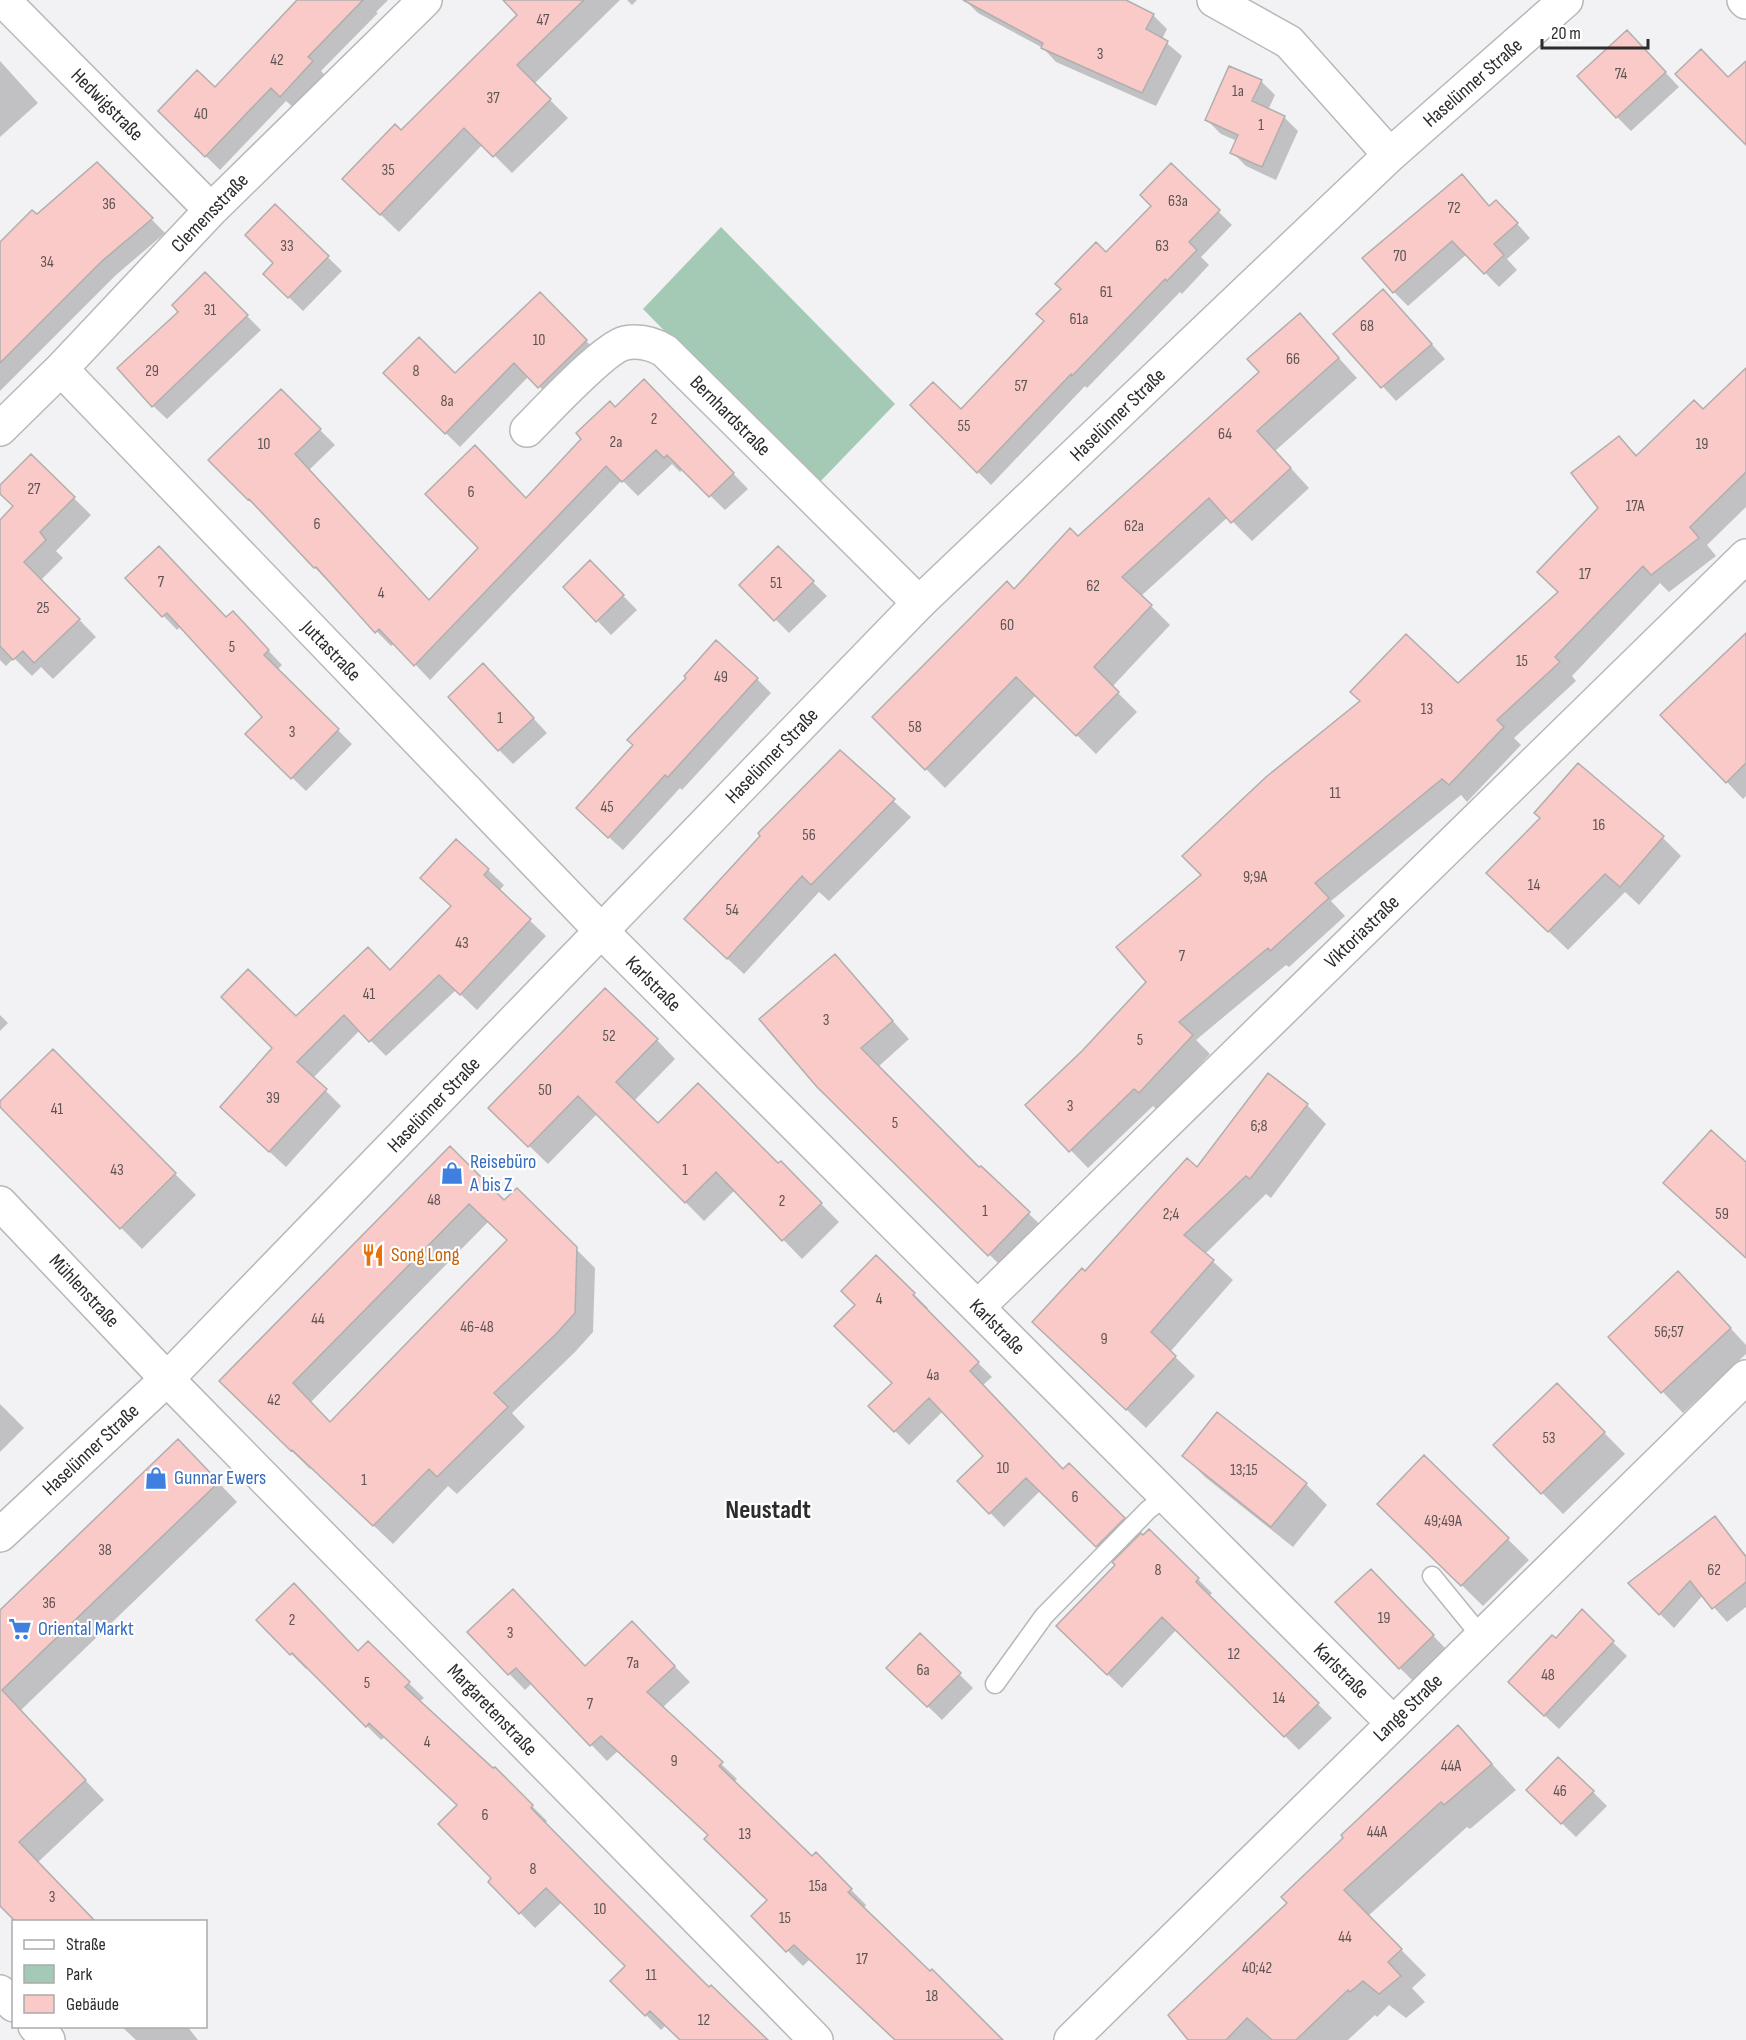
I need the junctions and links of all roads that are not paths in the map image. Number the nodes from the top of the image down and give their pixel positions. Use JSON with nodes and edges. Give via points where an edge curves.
{"nodes":[{"id":1,"x":3,"y":0,"type":"edge"},
{"id":2,"x":424,"y":0,"type":"edge"},
{"id":3,"x":1214,"y":0,"type":"edge"},
{"id":4,"x":1566,"y":0,"type":"edge"},
{"id":5,"x":1390,"y":155,"type":"junction"},
{"id":6,"x":211,"y":210,"type":"junction"},
{"id":7,"x":61,"y":369,"type":"junction"},
{"id":8,"x":0,"y":429,"type":"edge"},
{"id":9,"x":527,"y":430,"type":"dead end"},
{"id":10,"x":1746,"y":556,"type":"edge"},
{"id":11,"x":919,"y":603,"type":"junction"},
{"id":12,"x":602,"y":932,"type":"junction"},
{"id":13,"x":0,"y":1203,"type":"edge"},
{"id":14,"x":978,"y":1307,"type":"junction"},
{"id":15,"x":1746,"y":1377,"type":"edge"},
{"id":16,"x":167,"y":1379,"type":"junction"},
{"id":17,"x":1166,"y":1496,"type":"junction"},
{"id":18,"x":0,"y":1535,"type":"edge"},
{"id":19,"x":1432,"y":1576,"type":"dead end"},
{"id":20,"x":1481,"y":1636,"type":"junction"},
{"id":21,"x":995,"y":1684,"type":"dead end"},
{"id":22,"x":1392,"y":1722,"type":"junction"},
{"id":23,"x":0,"y":1992,"type":"edge"},
{"id":24,"x":12,"y":2003,"type":"edge"},
{"id":25,"x":37,"y":2028,"type":"edge"},
{"id":26,"x":48,"y":2040,"type":"edge"},
{"id":27,"x":816,"y":2040,"type":"edge"},
{"id":28,"x":1071,"y":2040,"type":"edge"}],
"edges":[{"from":1,"to":6,"type":"street","name":"Hedwigstraße"},
{"from":2,"to":6,"type":"street","name":"Clemensstraße"},
{"from":3,"to":5,"type":"street","via":[[1289,42]]},
{"from":4,"to":5,"type":"street","name":"Haselünner Straße"},
{"from":5,"to":11,"type":"street","name":"Haselünner Straße"},
{"from":6,"to":7,"type":"street","name":"Clemensstraße"},
{"from":7,"to":8,"type":"street","name":"Clemensstraße"},
{"from":7,"to":12,"type":"street","name":"Juttastraße"},
{"from":9,"to":11,"type":"street","name":"Bernhardstraße","via":[[606,353],[624,343],[650,342],[665,351]]},
{"from":10,"to":14,"type":"street","name":"Viktoriastraße"},
{"from":11,"to":12,"type":"street","name":"Haselünner Straße"},
{"from":12,"to":14,"type":"street","name":"Karlstraße"},
{"from":12,"to":16,"type":"street","name":"Haselünner Straße"},
{"from":13,"to":16,"type":"street","name":"Mühlenstraße"},
{"from":14,"to":17,"type":"street","name":"Karlstraße"},
{"from":15,"to":20,"type":"street","name":"Lange Straße"},
{"from":16,"to":18,"type":"street","name":"Haselünner Straße"},
{"from":16,"to":27,"type":"street","name":"Margaretenstraße"},
{"from":17,"to":21,"type":"lane","via":[[1044,1616]]},
{"from":17,"to":22,"type":"street","name":"Karlstraße"},
{"from":19,"to":20,"type":"lane"},
{"from":20,"to":22,"type":"street","name":"Lange Straße"},
{"from":22,"to":28,"type":"street","name":"Lange Straße"},
{"from":23,"to":24,"type":"street"},
{"from":25,"to":26,"type":"street"}]}
